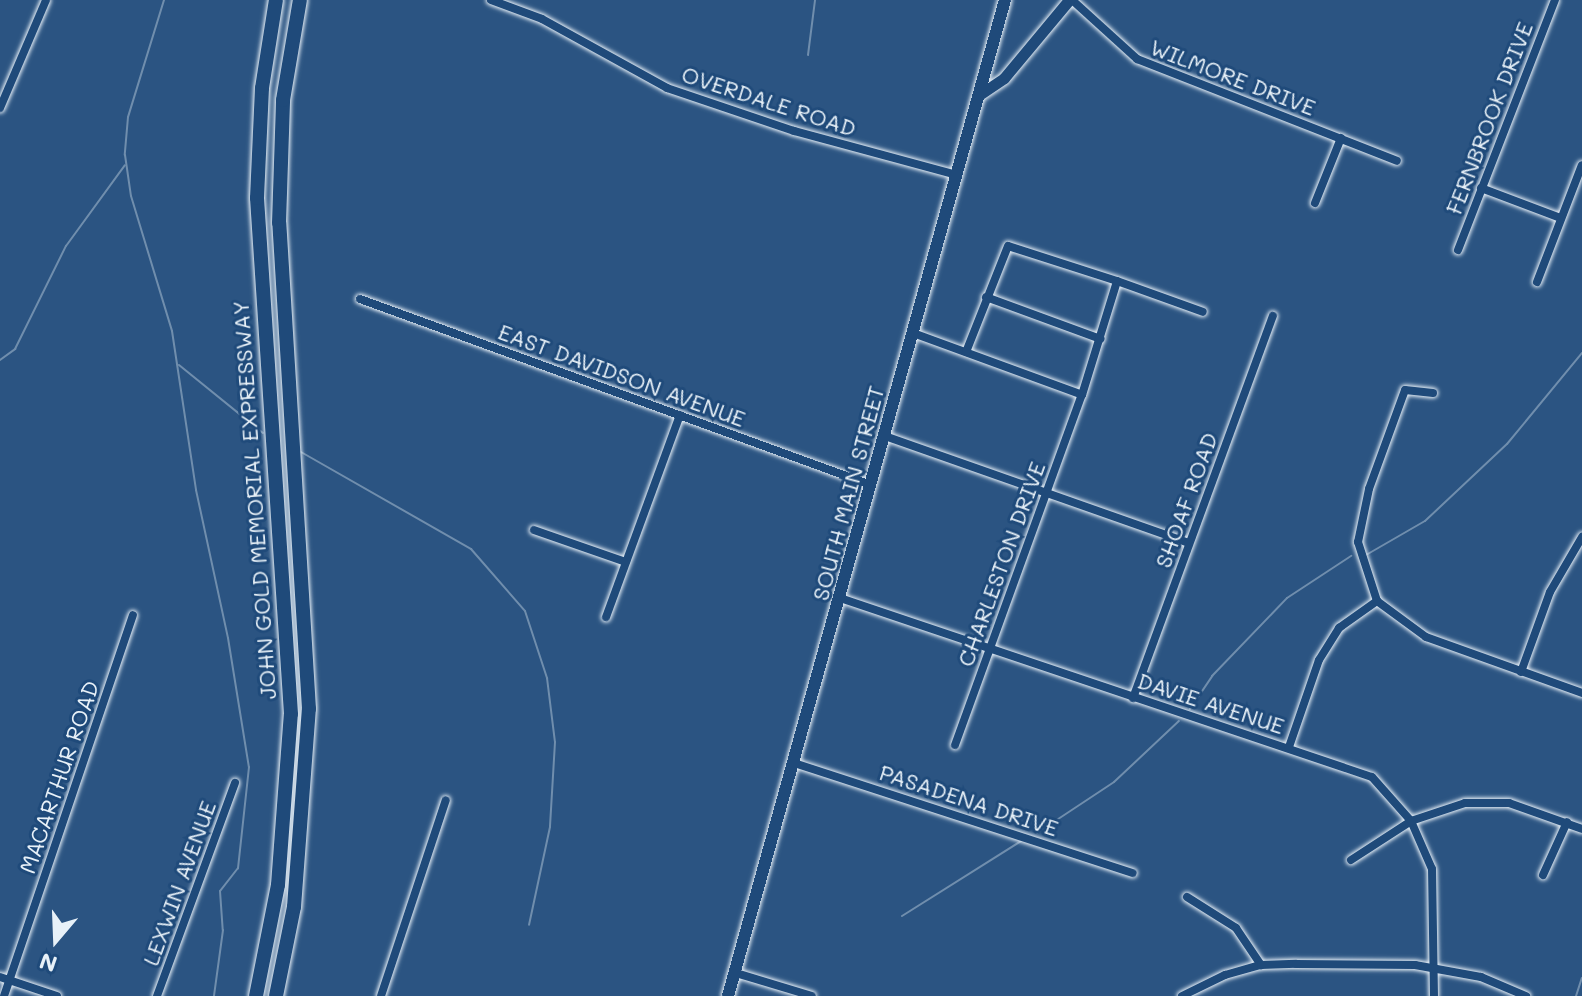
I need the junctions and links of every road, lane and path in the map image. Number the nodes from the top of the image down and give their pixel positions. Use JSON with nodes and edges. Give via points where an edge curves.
{"nodes":[{"id":1,"x":46,"y":0,"type":"edge"},
{"id":2,"x":276,"y":0,"type":"edge"},
{"id":3,"x":300,"y":0,"type":"edge"},
{"id":4,"x":491,"y":0,"type":"edge"},
{"id":5,"x":1005,"y":0,"type":"edge"},
{"id":6,"x":1070,"y":0,"type":"edge"},
{"id":7,"x":1555,"y":0,"type":"edge"},
{"id":8,"x":979,"y":95,"type":"junction"},
{"id":9,"x":0,"y":108,"type":"edge"},
{"id":10,"x":1341,"y":138,"type":"junction"},
{"id":11,"x":1397,"y":161,"type":"dead end"},
{"id":12,"x":1582,"y":165,"type":"edge"},
{"id":13,"x":957,"y":175,"type":"junction"},
{"id":14,"x":1481,"y":188,"type":"junction"},
{"id":15,"x":1315,"y":203,"type":"dead end"},
{"id":16,"x":1561,"y":218,"type":"junction"},
{"id":17,"x":1458,"y":250,"type":"dead end"},
{"id":18,"x":1117,"y":281,"type":"junction"},
{"id":19,"x":1537,"y":282,"type":"dead end"},
{"id":20,"x":986,"y":297,"type":"junction"},
{"id":21,"x":360,"y":299,"type":"dead end"},
{"id":22,"x":1203,"y":312,"type":"dead end"},
{"id":23,"x":1273,"y":316,"type":"dead end"},
{"id":24,"x":913,"y":333,"type":"junction"},
{"id":25,"x":1101,"y":339,"type":"junction"},
{"id":26,"x":966,"y":352,"type":"junction"},
{"id":27,"x":1433,"y":393,"type":"dead end"},
{"id":28,"x":1082,"y":395,"type":"junction"},
{"id":29,"x":680,"y":415,"type":"junction"},
{"id":30,"x":885,"y":436,"type":"junction"},
{"id":31,"x":871,"y":485,"type":"junction"},
{"id":32,"x":1047,"y":491,"type":"junction"},
{"id":33,"x":534,"y":530,"type":"dead end"},
{"id":34,"x":1582,"y":537,"type":"edge"},
{"id":35,"x":1189,"y":543,"type":"junction"},
{"id":36,"x":626,"y":562,"type":"junction"},
{"id":37,"x":840,"y":598,"type":"junction"},
{"id":38,"x":1377,"y":601,"type":"junction"},
{"id":39,"x":133,"y":615,"type":"dead end"},
{"id":40,"x":606,"y":617,"type":"dead end"},
{"id":41,"x":990,"y":646,"type":"junction"},
{"id":42,"x":1521,"y":672,"type":"junction"},
{"id":43,"x":1582,"y":693,"type":"edge"},
{"id":44,"x":1133,"y":698,"type":"junction"},
{"id":45,"x":955,"y":745,"type":"dead end"},
{"id":46,"x":1289,"y":747,"type":"junction"},
{"id":47,"x":794,"y":763,"type":"junction"},
{"id":48,"x":235,"y":783,"type":"dead end"},
{"id":49,"x":446,"y":800,"type":"dead end"},
{"id":50,"x":1411,"y":821,"type":"junction"},
{"id":51,"x":1567,"y":822,"type":"junction"},
{"id":52,"x":1582,"y":829,"type":"edge"},
{"id":53,"x":1351,"y":860,"type":"dead end"},
{"id":54,"x":1133,"y":873,"type":"dead end"},
{"id":55,"x":1543,"y":875,"type":"dead end"},
{"id":56,"x":1187,"y":897,"type":"dead end"},
{"id":57,"x":1261,"y":965,"type":"junction"},
{"id":58,"x":1435,"y":968,"type":"junction"},
{"id":59,"x":736,"y":973,"type":"junction"},
{"id":60,"x":0,"y":977,"type":"edge"},
{"id":61,"x":10,"y":980,"type":"junction"},
{"id":62,"x":4,"y":996,"type":"edge"},
{"id":63,"x":57,"y":996,"type":"edge"},
{"id":64,"x":157,"y":996,"type":"edge"},
{"id":65,"x":256,"y":996,"type":"edge"},
{"id":66,"x":276,"y":996,"type":"edge"},
{"id":67,"x":381,"y":996,"type":"edge"},
{"id":68,"x":728,"y":996,"type":"edge"},
{"id":69,"x":812,"y":996,"type":"edge"},
{"id":70,"x":1182,"y":996,"type":"edge"},
{"id":71,"x":1434,"y":996,"type":"edge"},
{"id":72,"x":1526,"y":996,"type":"edge"}],
"edges":[{"from":1,"to":9,"type":"street"},
{"from":2,"to":65,"type":"highway","name":"JOHN GOLD MEMORIAL EXPRESSWAY","via":[[262,88],[257,198],[291,714],[280,871]]},
{"from":3,"to":66,"type":"highway","name":"JOHN GOLD MEMORIAL EXPRESSWAY","via":[[283,100],[279,223],[309,709],[294,907]]},
{"from":4,"to":13,"type":"street","name":"OVERDALE ROAD","via":[[542,19],[667,88],[794,131]]},
{"from":5,"to":8,"type":"main road","name":"SOUTH MAIN STREET"},
{"from":6,"to":8,"type":"street","via":[[1004,78]]},
{"from":6,"to":10,"type":"street","name":"WILMORE DRIVE","via":[[1137,59]]},
{"from":7,"to":14,"type":"street","name":"FERNBROOK DRIVE"},
{"from":8,"to":13,"type":"main road","name":"SOUTH MAIN STREET"},
{"from":10,"to":11,"type":"street","name":"WILMORE DRIVE"},
{"from":10,"to":15,"type":"street"},
{"from":12,"to":16,"type":"street"},
{"from":13,"to":24,"type":"main road","name":"SOUTH MAIN STREET"},
{"from":14,"to":16,"type":"street"},
{"from":14,"to":17,"type":"street","name":"FERNBROOK DRIVE"},
{"from":16,"to":19,"type":"street"},
{"from":18,"to":20,"type":"street","via":[[1014,244],[1003,250]]},
{"from":18,"to":22,"type":"street"},
{"from":18,"to":25,"type":"street","name":"CHARLESTON DRIVE"},
{"from":20,"to":25,"type":"street"},
{"from":20,"to":26,"type":"street"},
{"from":21,"to":29,"type":"street","name":"EAST DAVIDSON AVENUE"},
{"from":23,"to":35,"type":"street","name":"SHOAF ROAD"},
{"from":24,"to":26,"type":"street"},
{"from":24,"to":30,"type":"main road","name":"SOUTH MAIN STREET"},
{"from":25,"to":28,"type":"street","name":"CHARLESTON DRIVE"},
{"from":26,"to":28,"type":"street"},
{"from":27,"to":38,"type":"street","via":[[1405,390],[1369,489],[1358,542]]},
{"from":28,"to":32,"type":"street","name":"CHARLESTON DRIVE"},
{"from":29,"to":31,"type":"street","name":"EAST DAVIDSON AVENUE"},
{"from":29,"to":36,"type":"street"},
{"from":30,"to":31,"type":"main road","name":"SOUTH MAIN STREET"},
{"from":30,"to":32,"type":"street"},
{"from":31,"to":37,"type":"main road","name":"SOUTH MAIN STREET"},
{"from":32,"to":35,"type":"street"},
{"from":32,"to":41,"type":"street","name":"CHARLESTON DRIVE"},
{"from":33,"to":36,"type":"street"},
{"from":34,"to":42,"type":"street","via":[[1550,592]]},
{"from":35,"to":44,"type":"street","name":"SHOAF ROAD"},
{"from":36,"to":40,"type":"street"},
{"from":37,"to":41,"type":"street","name":"DAVIE AVENUE"},
{"from":37,"to":47,"type":"main road","name":"SOUTH MAIN STREET"},
{"from":38,"to":42,"type":"street","via":[[1426,637]]},
{"from":38,"to":46,"type":"street","via":[[1339,628],[1319,660]]},
{"from":39,"to":61,"type":"street","name":"MACARTHUR ROAD"},
{"from":41,"to":44,"type":"street","name":"DAVIE AVENUE"},
{"from":41,"to":45,"type":"street","name":"CHARLESTON DRIVE"},
{"from":42,"to":43,"type":"street"},
{"from":44,"to":46,"type":"street","name":"DAVIE AVENUE"},
{"from":46,"to":50,"type":"street","name":"DAVIE AVENUE","via":[[1372,777]]},
{"from":47,"to":54,"type":"street","name":"PASADENA DRIVE"},
{"from":47,"to":59,"type":"main road","name":"SOUTH MAIN STREET"},
{"from":48,"to":64,"type":"street","name":"LEXWIN AVENUE"},
{"from":49,"to":67,"type":"street"},
{"from":50,"to":51,"type":"street","via":[[1449,806],[1500,801]]},
{"from":50,"to":53,"type":"street"},
{"from":50,"to":58,"type":"street","name":"DAVIE AVENUE","via":[[1432,869]]},
{"from":51,"to":52,"type":"street"},
{"from":51,"to":55,"type":"street"},
{"from":56,"to":57,"type":"street","via":[[1236,928]]},
{"from":57,"to":58,"type":"street"},
{"from":57,"to":70,"type":"street","via":[[1210,980]]},
{"from":58,"to":71,"type":"street","name":"DAVIE AVENUE"},
{"from":58,"to":72,"type":"street","via":[[1481,977]]},
{"from":59,"to":68,"type":"main road","name":"SOUTH MAIN STREET"},
{"from":59,"to":69,"type":"street"},
{"from":60,"to":61,"type":"street"},
{"from":61,"to":62,"type":"street","name":"MACARTHUR ROAD"},
{"from":61,"to":63,"type":"street"}]}
